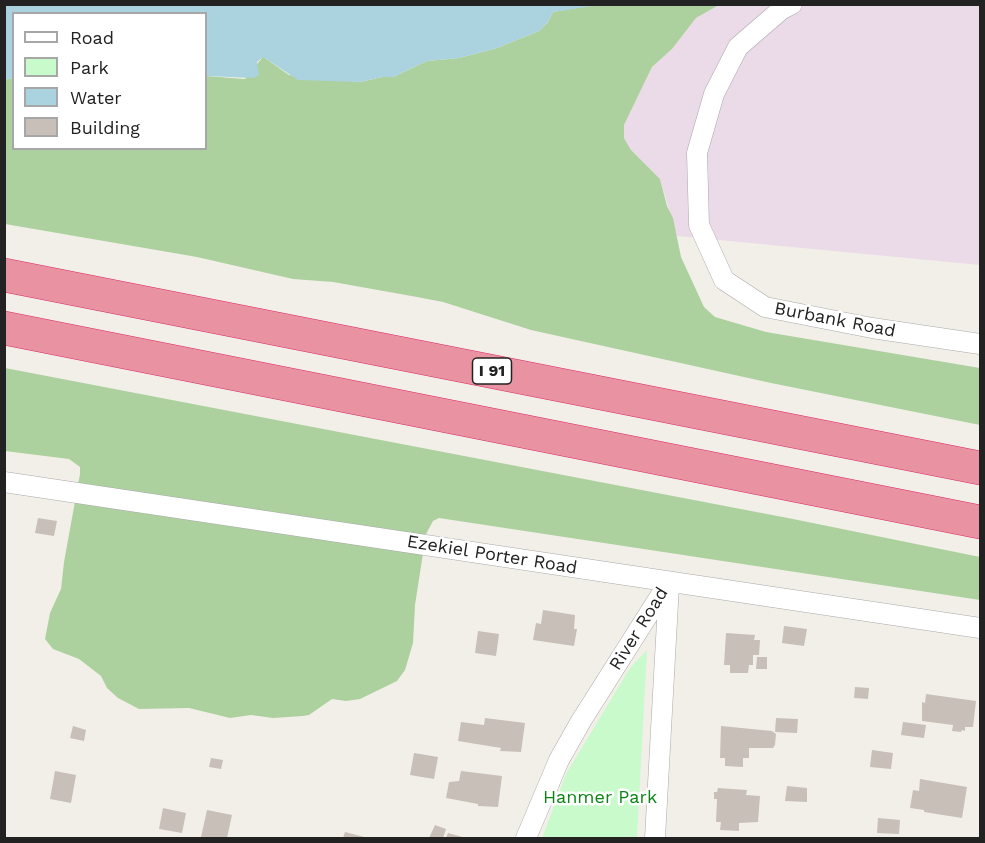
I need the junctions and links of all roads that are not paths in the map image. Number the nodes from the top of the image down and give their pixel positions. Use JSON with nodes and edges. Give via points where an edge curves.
{"nodes":[{"id":1,"x":792,"y":4,"type":"edge"},
{"id":2,"x":4,"y":274,"type":"edge"},
{"id":3,"x":4,"y":328,"type":"edge"},
{"id":4,"x":981,"y":344,"type":"edge"},
{"id":5,"x":981,"y":468,"type":"edge"},
{"id":6,"x":4,"y":482,"type":"edge"},
{"id":7,"x":981,"y":522,"type":"edge"},
{"id":8,"x":669,"y":582,"type":"junction"},
{"id":9,"x":981,"y":628,"type":"edge"},
{"id":10,"x":526,"y":838,"type":"edge"},
{"id":11,"x":656,"y":838,"type":"edge"}],
"edges":[{"from":1,"to":4,"type":"street","name":"Burbank Road","via":[[738,47],[714,94],[697,153],[699,225],[724,280],[765,307]]},
{"from":2,"to":5,"type":"highway","number":"I 91"},
{"from":3,"to":7,"type":"highway"},
{"from":6,"to":8,"type":"street","name":"Ezekiel Porter Road"},
{"from":8,"to":9,"type":"street","name":"Ezekiel Porter Road"},
{"from":8,"to":10,"type":"street","name":"River Road","via":[[581,721]]},
{"from":8,"to":11,"type":"street","name":"River Road"}]}
